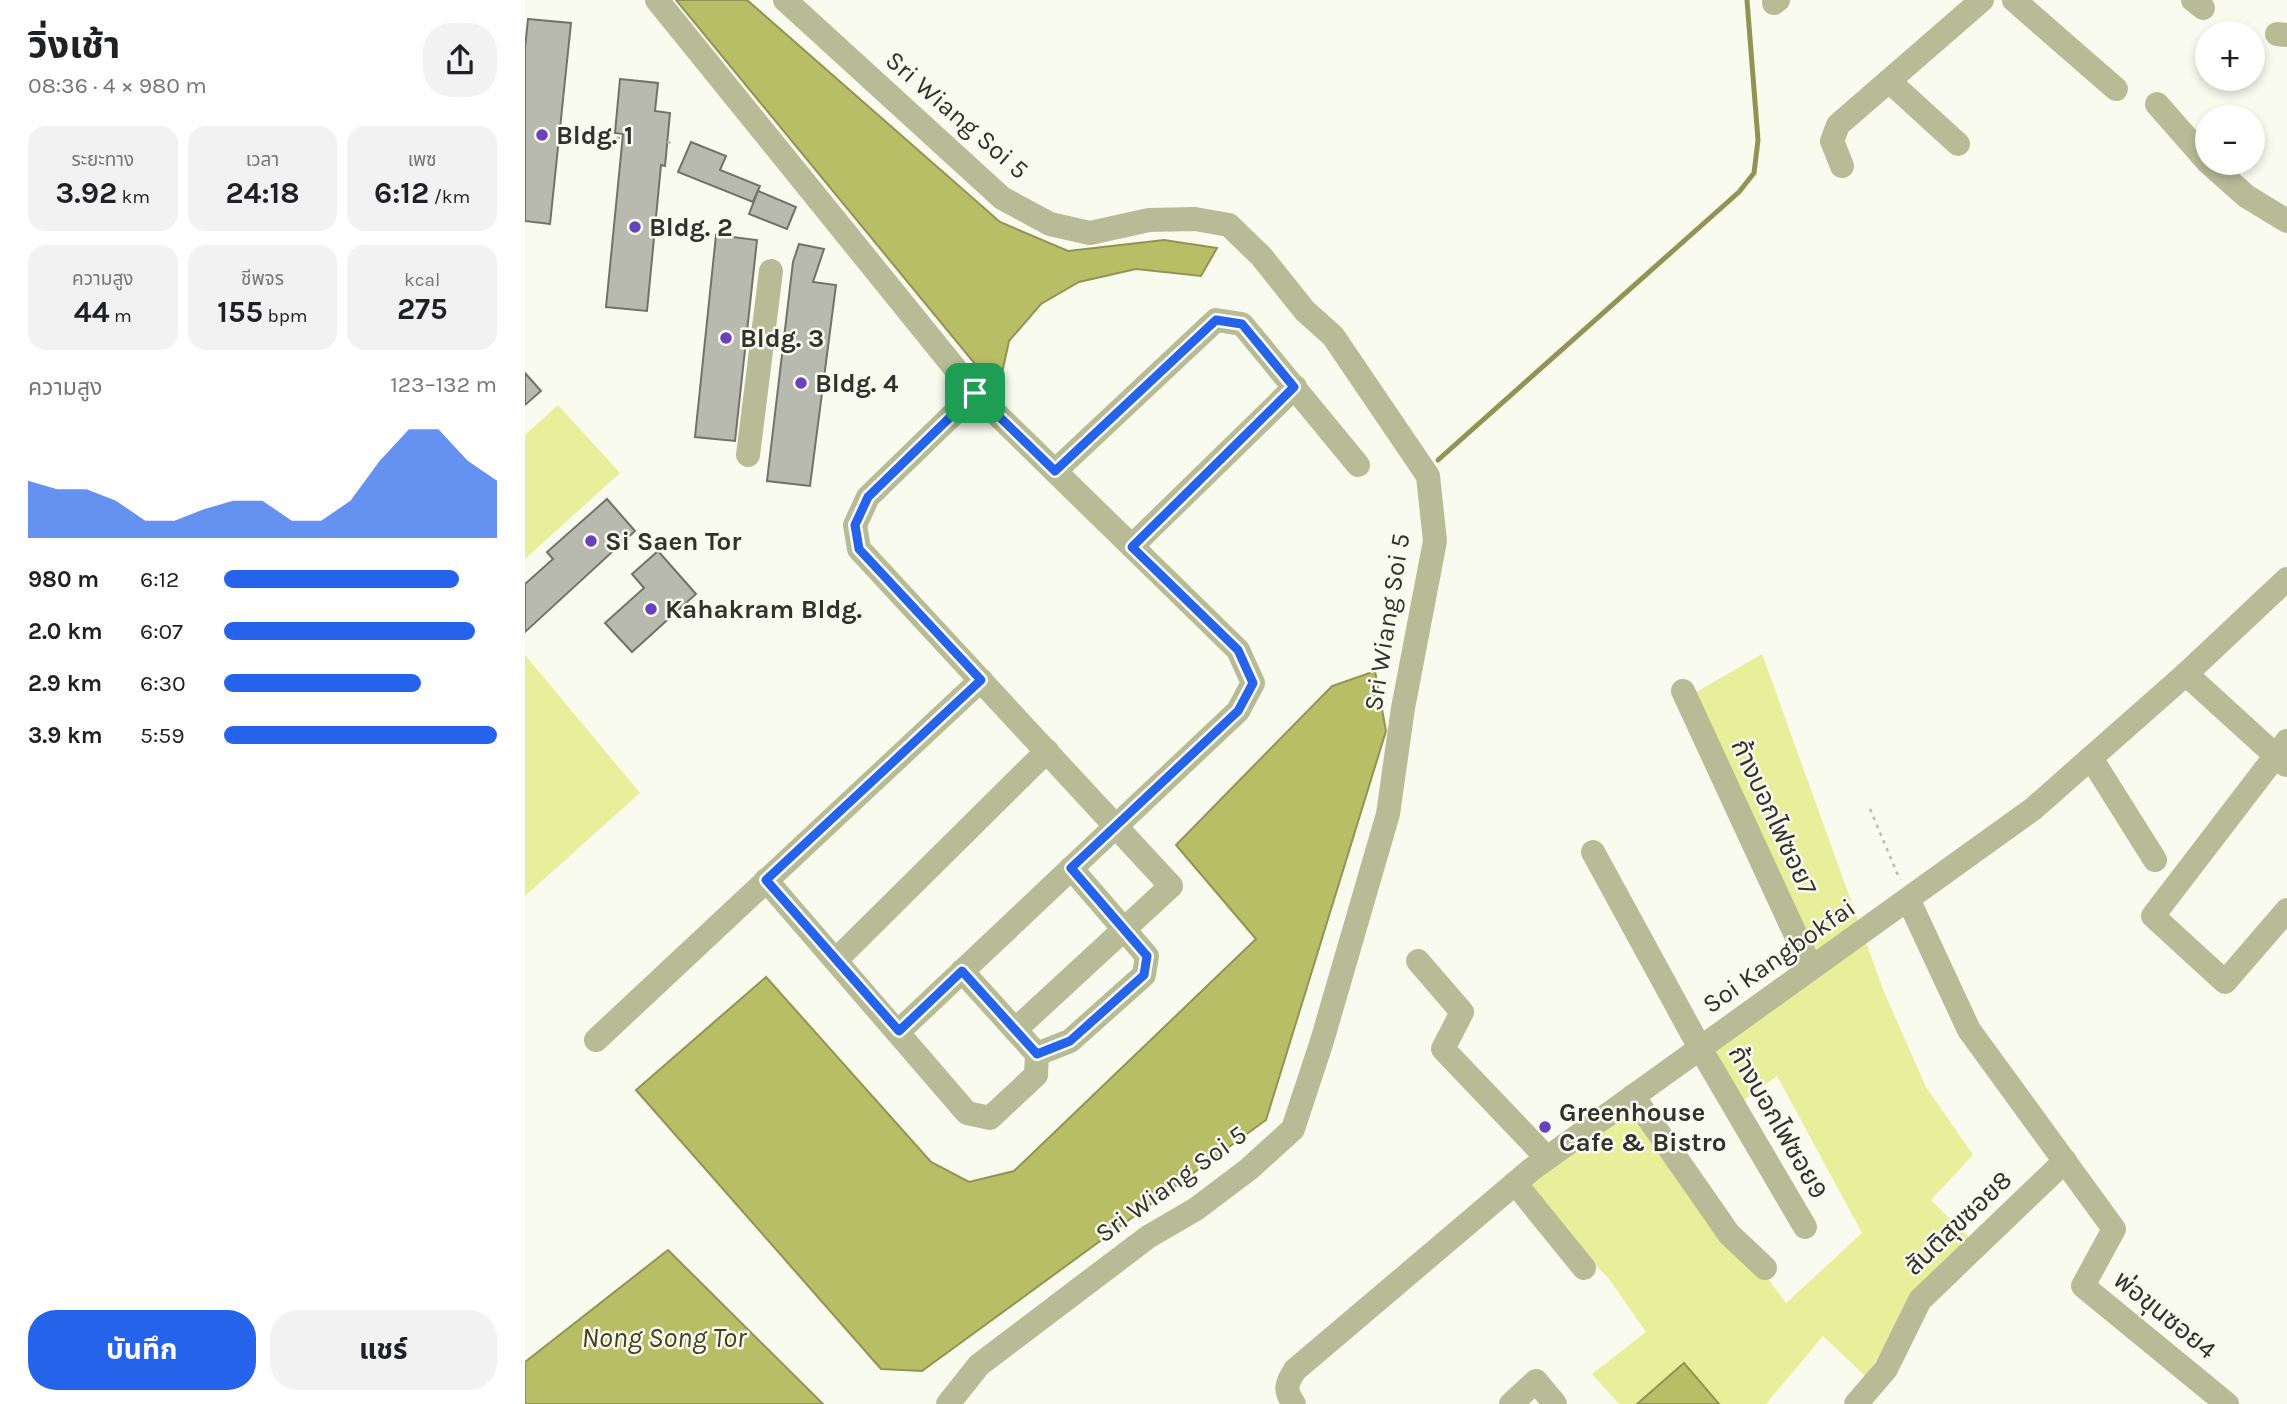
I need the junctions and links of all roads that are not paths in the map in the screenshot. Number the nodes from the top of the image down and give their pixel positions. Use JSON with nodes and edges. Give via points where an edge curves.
{"nodes":[{"id":1,"x":657,"y":0,"type":"edge"},
{"id":2,"x":785,"y":0,"type":"edge"},
{"id":3,"x":1982,"y":0,"type":"edge"},
{"id":4,"x":2014,"y":0,"type":"edge"},
{"id":5,"x":1889,"y":81,"type":"junction"},
{"id":6,"x":2116,"y":89,"type":"dead end"},
{"id":7,"x":2157,"y":104,"type":"dead end"},
{"id":8,"x":1958,"y":144,"type":"dead end"},
{"id":9,"x":2195,"y":147,"type":"edge"},
{"id":10,"x":1842,"y":166,"type":"dead end"},
{"id":11,"x":2222,"y":175,"type":"edge"},
{"id":12,"x":2287,"y":221,"type":"edge"},
{"id":13,"x":771,"y":271,"type":"dead end"},
{"id":14,"x":1294,"y":387,"type":"junction"},
{"id":15,"x":975,"y":393,"type":"junction"},
{"id":16,"x":748,"y":454,"type":"dead end"},
{"id":17,"x":1359,"y":465,"type":"dead end"},
{"id":18,"x":1055,"y":471,"type":"junction"},
{"id":19,"x":1132,"y":547,"type":"junction"},
{"id":20,"x":2287,"y":579,"type":"edge"},
{"id":21,"x":2186,"y":674,"type":"junction"},
{"id":22,"x":981,"y":680,"type":"junction"},
{"id":23,"x":1683,"y":691,"type":"dead end"},
{"id":24,"x":1047,"y":751,"type":"junction"},
{"id":25,"x":2283,"y":754,"type":"edge"},
{"id":26,"x":2091,"y":758,"type":"junction"},
{"id":27,"x":1117,"y":825,"type":"junction"},
{"id":28,"x":1593,"y":852,"type":"dead end"},
{"id":29,"x":2155,"y":860,"type":"dead end"},
{"id":30,"x":1071,"y":868,"type":"junction"},
{"id":31,"x":766,"y":880,"type":"junction"},
{"id":32,"x":1909,"y":901,"type":"junction"},
{"id":33,"x":2287,"y":910,"type":"edge"},
{"id":34,"x":1125,"y":929,"type":"junction"},
{"id":35,"x":835,"y":960,"type":"junction"},
{"id":36,"x":1418,"y":961,"type":"dead end"},
{"id":37,"x":1811,"y":968,"type":"junction"},
{"id":38,"x":962,"y":971,"type":"junction"},
{"id":39,"x":1015,"y":1030,"type":"junction"},
{"id":40,"x":899,"y":1031,"type":"junction"},
{"id":41,"x":596,"y":1040,"type":"dead end"},
{"id":42,"x":1700,"y":1048,"type":"junction"},
{"id":43,"x":1037,"y":1054,"type":"junction"},
{"id":44,"x":1633,"y":1096,"type":"junction"},
{"id":45,"x":1547,"y":1158,"type":"junction"},
{"id":46,"x":2065,"y":1161,"type":"junction"},
{"id":47,"x":1515,"y":1183,"type":"junction"},
{"id":48,"x":1805,"y":1227,"type":"dead end"},
{"id":49,"x":1584,"y":1268,"type":"dead end"},
{"id":50,"x":1765,"y":1268,"type":"dead end"},
{"id":51,"x":948,"y":1404,"type":"edge"},
{"id":52,"x":1293,"y":1404,"type":"edge"},
{"id":53,"x":1511,"y":1404,"type":"edge"},
{"id":54,"x":1555,"y":1404,"type":"edge"},
{"id":55,"x":1856,"y":1404,"type":"edge"},
{"id":56,"x":2227,"y":1404,"type":"edge"}],
"edges":[{"from":1,"to":15,"type":"street"},
{"from":2,"to":51,"type":"street","name":"Sri Wiang Soi 5","via":[[1002,198],[1050,223],[1090,233],[1149,220],[1195,219],[1229,225],[1333,336],[1428,477],[1435,541],[1388,814],[1293,1129],[1196,1209],[1148,1237],[979,1365]]},
{"from":3,"to":5,"type":"street"},
{"from":4,"to":6,"type":"street"},
{"from":5,"to":8,"type":"street"},
{"from":5,"to":10,"type":"street","via":[[1838,125],[1832,141]]},
{"from":7,"to":9,"type":"street"},
{"from":11,"to":12,"type":"street","via":[[2246,197]]},
{"from":13,"to":16,"type":"street"},
{"from":14,"to":17,"type":"street"},
{"from":14,"to":18,"type":"street","via":[[1242,324],[1216,320]]},
{"from":14,"to":19,"type":"street"},
{"from":15,"to":18,"type":"street"},
{"from":15,"to":22,"type":"street","via":[[868,497],[855,525],[859,549]]},
{"from":18,"to":19,"type":"street"},
{"from":19,"to":27,"type":"street","via":[[1238,650],[1253,683],[1238,711]]},
{"from":20,"to":21,"type":"street","name":"Soi Kangbokfai"},
{"from":21,"to":25,"type":"street"},
{"from":21,"to":26,"type":"street","name":"Soi Kangbokfai"},
{"from":22,"to":24,"type":"street"},
{"from":22,"to":31,"type":"street"},
{"from":23,"to":37,"type":"street","name":"ก้างบอกไฟซอย7"},
{"from":24,"to":27,"type":"street"},
{"from":24,"to":35,"type":"street"},
{"from":25,"to":33,"type":"street","via":[[2153,916],[2225,982]]},
{"from":26,"to":29,"type":"street"},
{"from":26,"to":32,"type":"street","name":"Soi Kangbokfai","via":[[2032,809]]},
{"from":27,"to":30,"type":"street"},
{"from":27,"to":34,"type":"street","via":[[1171,886]]},
{"from":28,"to":42,"type":"street","name":"ก้างบอกไฟซอย9"},
{"from":30,"to":34,"type":"street"},
{"from":30,"to":38,"type":"street"},
{"from":31,"to":35,"type":"street"},
{"from":31,"to":41,"type":"street"},
{"from":32,"to":37,"type":"street","name":"Soi Kangbokfai"},
{"from":32,"to":46,"type":"street","via":[[1969,1030]]},
{"from":34,"to":39,"type":"street"},
{"from":34,"to":43,"type":"street","via":[[1147,956],[1144,975],[1070,1041]]},
{"from":35,"to":40,"type":"street"},
{"from":36,"to":45,"type":"street","via":[[1462,1012],[1443,1049]]},
{"from":37,"to":42,"type":"street","name":"Soi Kangbokfai"},
{"from":38,"to":39,"type":"street"},
{"from":38,"to":40,"type":"street"},
{"from":39,"to":43,"type":"street"},
{"from":40,"to":43,"type":"street","via":[[968,1113],[990,1118],[1036,1075]]},
{"from":42,"to":44,"type":"street","name":"Soi Kangbokfai"},
{"from":42,"to":48,"type":"street","name":"ก้างบอกไฟซอย9"},
{"from":44,"to":45,"type":"street","name":"Soi Kangbokfai"},
{"from":44,"to":50,"type":"street","via":[[1729,1234]]},
{"from":45,"to":47,"type":"street","name":"Soi Kangbokfai"},
{"from":46,"to":55,"type":"street","name":"สันติสุขซอย8","via":[[1920,1300],[1886,1369]]},
{"from":46,"to":56,"type":"street","name":"พ่อขุนซอย4","via":[[2114,1229],[2083,1286]]},
{"from":47,"to":49,"type":"street"},
{"from":47,"to":52,"type":"street","name":"Soi Kangbokfai","via":[[1295,1370],[1286,1384]]},
{"from":53,"to":54,"type":"street","via":[[1536,1381]]}]}
